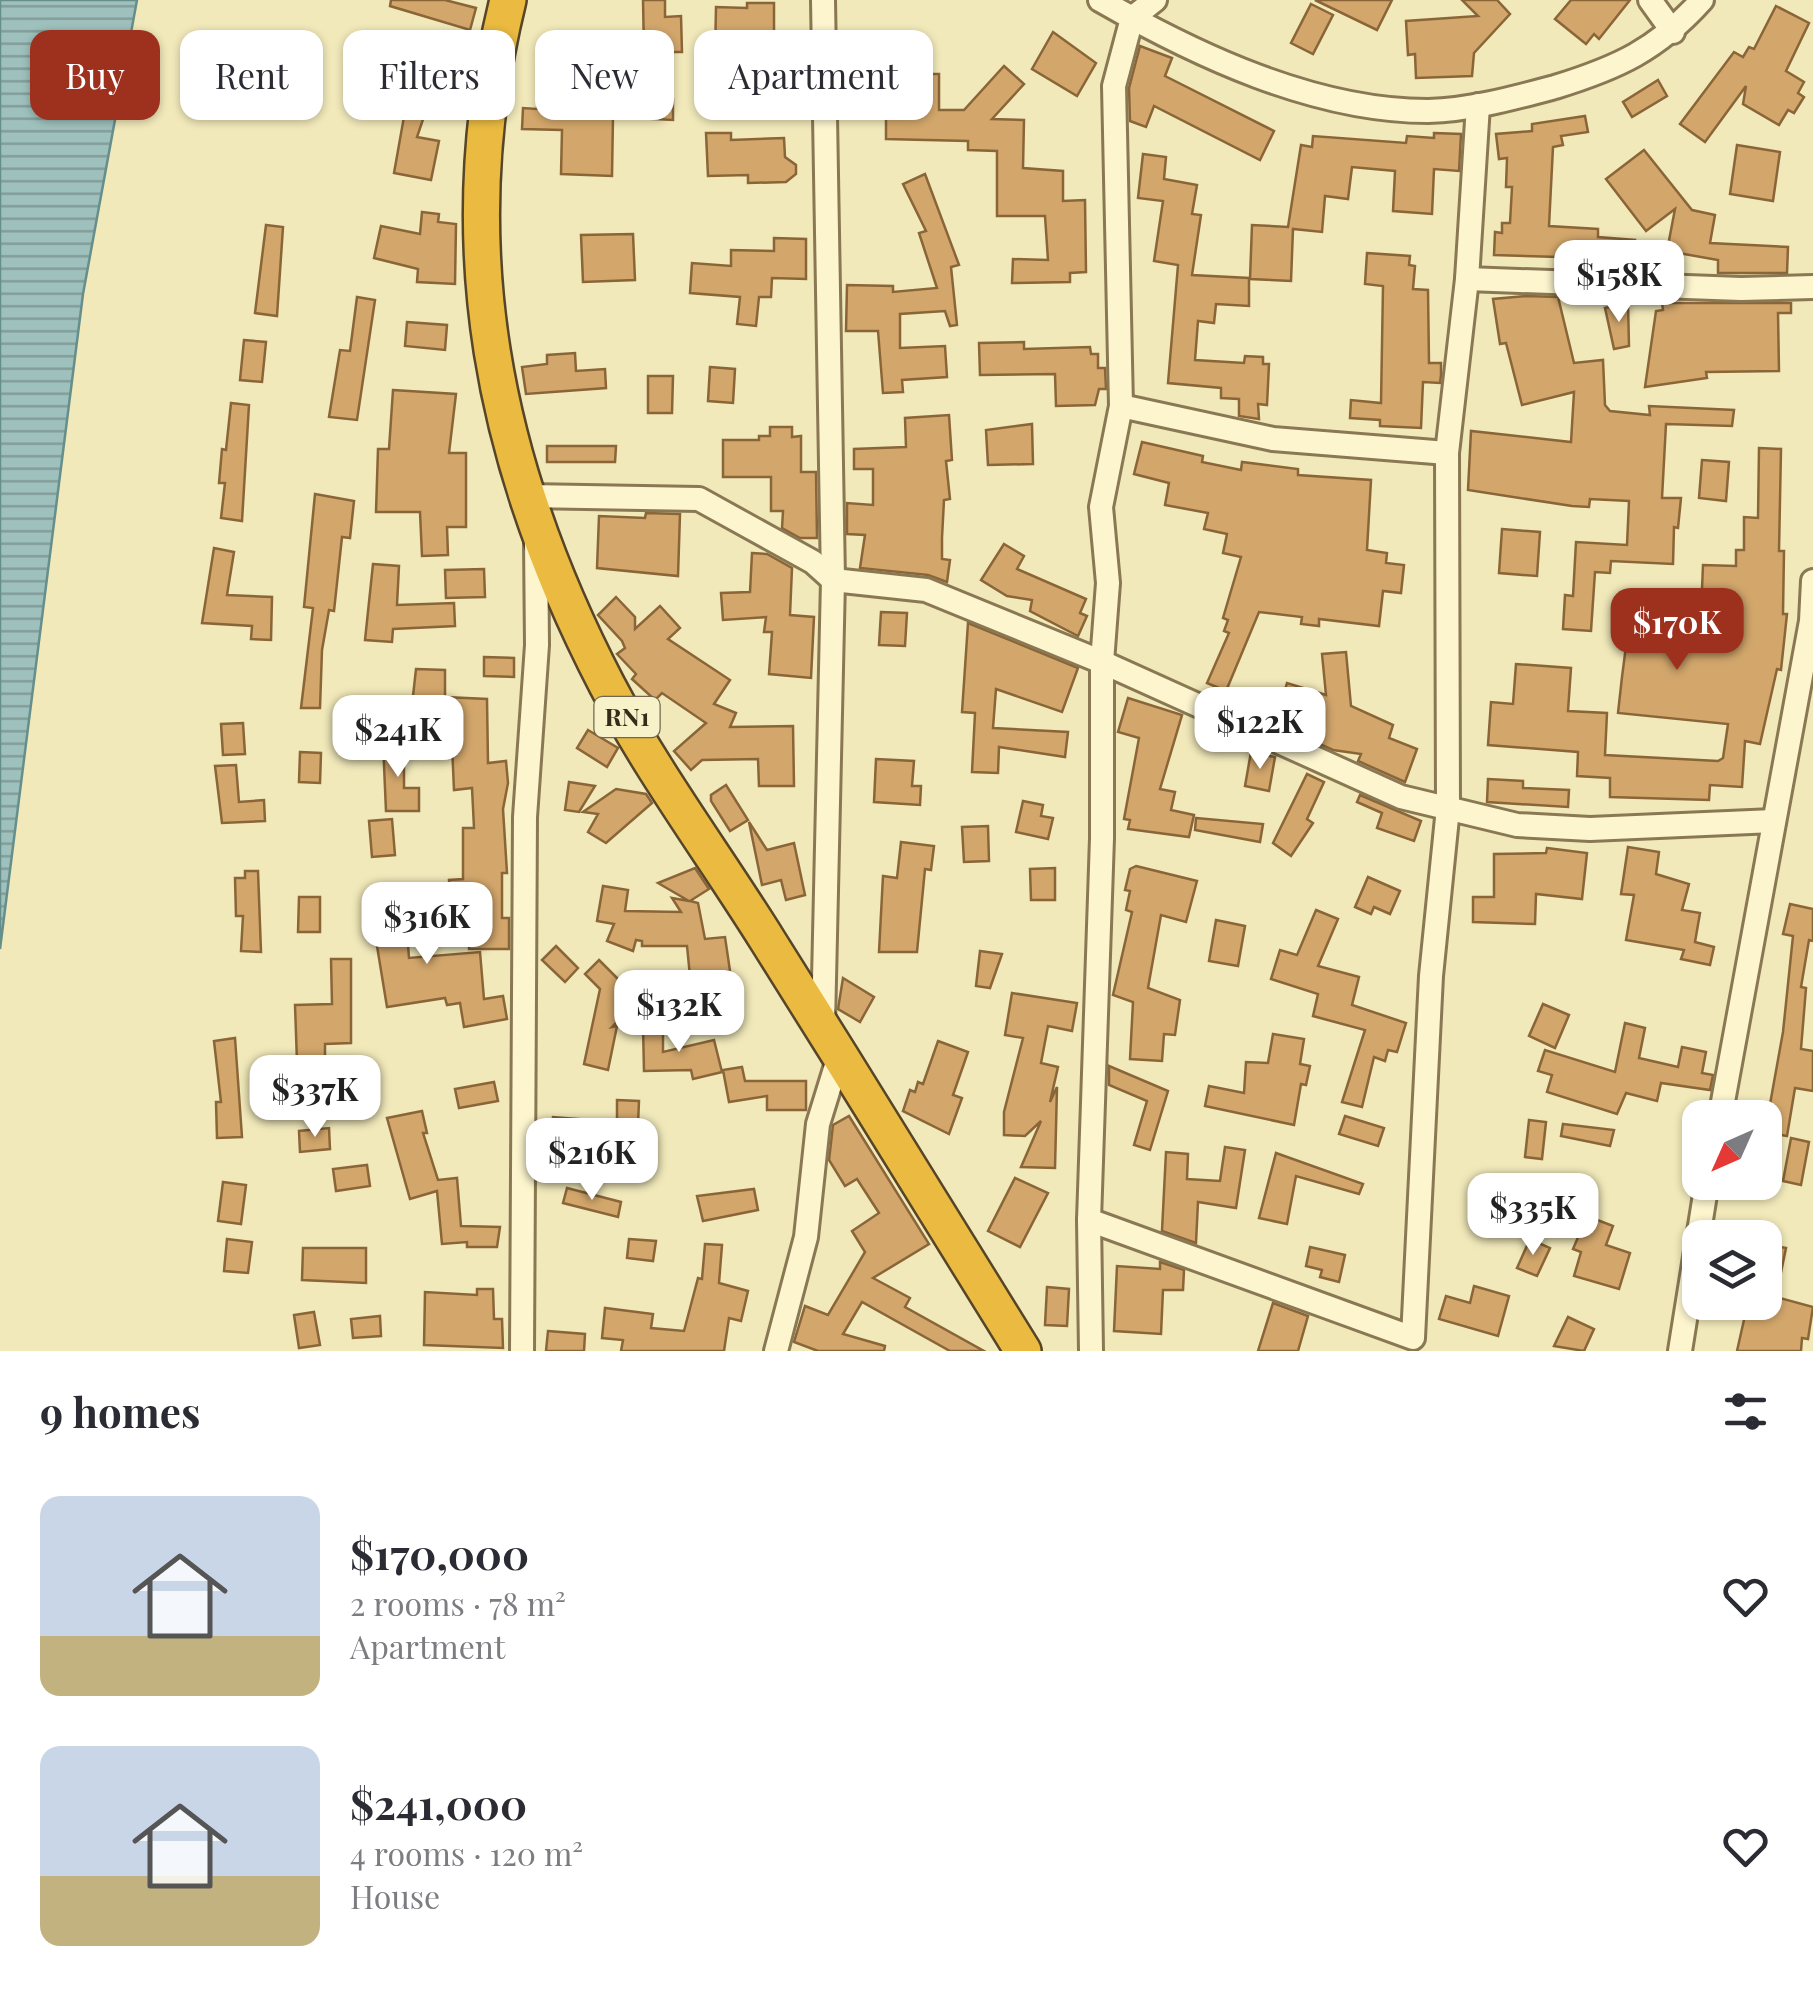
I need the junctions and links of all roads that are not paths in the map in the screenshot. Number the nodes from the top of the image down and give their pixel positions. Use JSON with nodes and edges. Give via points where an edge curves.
{"nodes":[{"id":1,"x":508,"y":0,"type":"edge"},
{"id":2,"x":823,"y":0,"type":"edge"},
{"id":3,"x":1100,"y":0,"type":"edge"},
{"id":4,"x":1155,"y":0,"type":"edge"},
{"id":5,"x":1650,"y":0,"type":"edge"},
{"id":6,"x":1702,"y":0,"type":"edge"},
{"id":7,"x":1132,"y":18,"type":"junction"},
{"id":8,"x":1674,"y":32,"type":"junction"},
{"id":9,"x":1478,"y":105,"type":"junction"},
{"id":10,"x":1467,"y":278,"type":"junction"},
{"id":11,"x":1813,"y":286,"type":"edge"},
{"id":12,"x":1121,"y":406,"type":"junction"},
{"id":13,"x":1447,"y":453,"type":"junction"},
{"id":14,"x":532,"y":512,"type":"junction"},
{"id":15,"x":833,"y":580,"type":"junction"},
{"id":16,"x":1813,"y":581,"type":"edge"},
{"id":17,"x":1812,"y":622,"type":"edge"},
{"id":18,"x":1102,"y":662,"type":"junction"},
{"id":19,"x":1448,"y":808,"type":"junction"},
{"id":20,"x":1774,"y":821,"type":"junction"},
{"id":21,"x":831,"y":1042,"type":"junction"},
{"id":22,"x":1723,"y":1100,"type":"edge"},
{"id":23,"x":1704,"y":1200,"type":"edge"},
{"id":24,"x":1089,"y":1220,"type":"junction"},
{"id":25,"x":522,"y":1351,"type":"edge"},
{"id":26,"x":776,"y":1351,"type":"edge"},
{"id":27,"x":1022,"y":1351,"type":"edge"},
{"id":28,"x":1091,"y":1351,"type":"edge"},
{"id":29,"x":1680,"y":1351,"type":"edge"}],
"edges":[{"from":1,"to":14,"type":"highway","number":"RN1","via":[[494,56],[483,189],[483,304],[491,363]]},
{"from":2,"to":15,"type":"street"},
{"from":3,"to":7,"type":"street"},
{"from":4,"to":7,"type":"street"},
{"from":5,"to":8,"type":"street"},
{"from":6,"to":8,"type":"street"},
{"from":7,"to":9,"type":"street","via":[[1263,78],[1346,100],[1428,110]]},
{"from":7,"to":12,"type":"street","via":[[1114,86]]},
{"from":8,"to":9,"type":"street","via":[[1616,68]]},
{"from":9,"to":10,"type":"street"},
{"from":10,"to":11,"type":"street"},
{"from":10,"to":13,"type":"street"},
{"from":12,"to":13,"type":"street","via":[[1272,439]]},
{"from":12,"to":18,"type":"street","via":[[1101,507],[1108,583]]},
{"from":13,"to":19,"type":"street"},
{"from":14,"to":15,"type":"street","via":[[699,499],[813,562]]},
{"from":14,"to":21,"type":"highway","number":"RN1","via":[[610,689]]},
{"from":14,"to":25,"type":"street","via":[[537,645],[525,816]]},
{"from":15,"to":18,"type":"street","via":[[926,590]]},
{"from":15,"to":21,"type":"street"},
{"from":16,"to":17,"type":"street"},
{"from":17,"to":20,"type":"street"},
{"from":18,"to":19,"type":"street","via":[[1401,797]]},
{"from":18,"to":24,"type":"street"},
{"from":19,"to":20,"type":"street","via":[[1517,825],[1590,829]]},
{"from":19,"to":24,"type":"street","via":[[1413,1338]]},
{"from":20,"to":22,"type":"street"},
{"from":21,"to":26,"type":"street","via":[[806,1237]]},
{"from":21,"to":27,"type":"highway","number":"RN1"},
{"from":23,"to":29,"type":"street"},
{"from":24,"to":28,"type":"street"}]}
